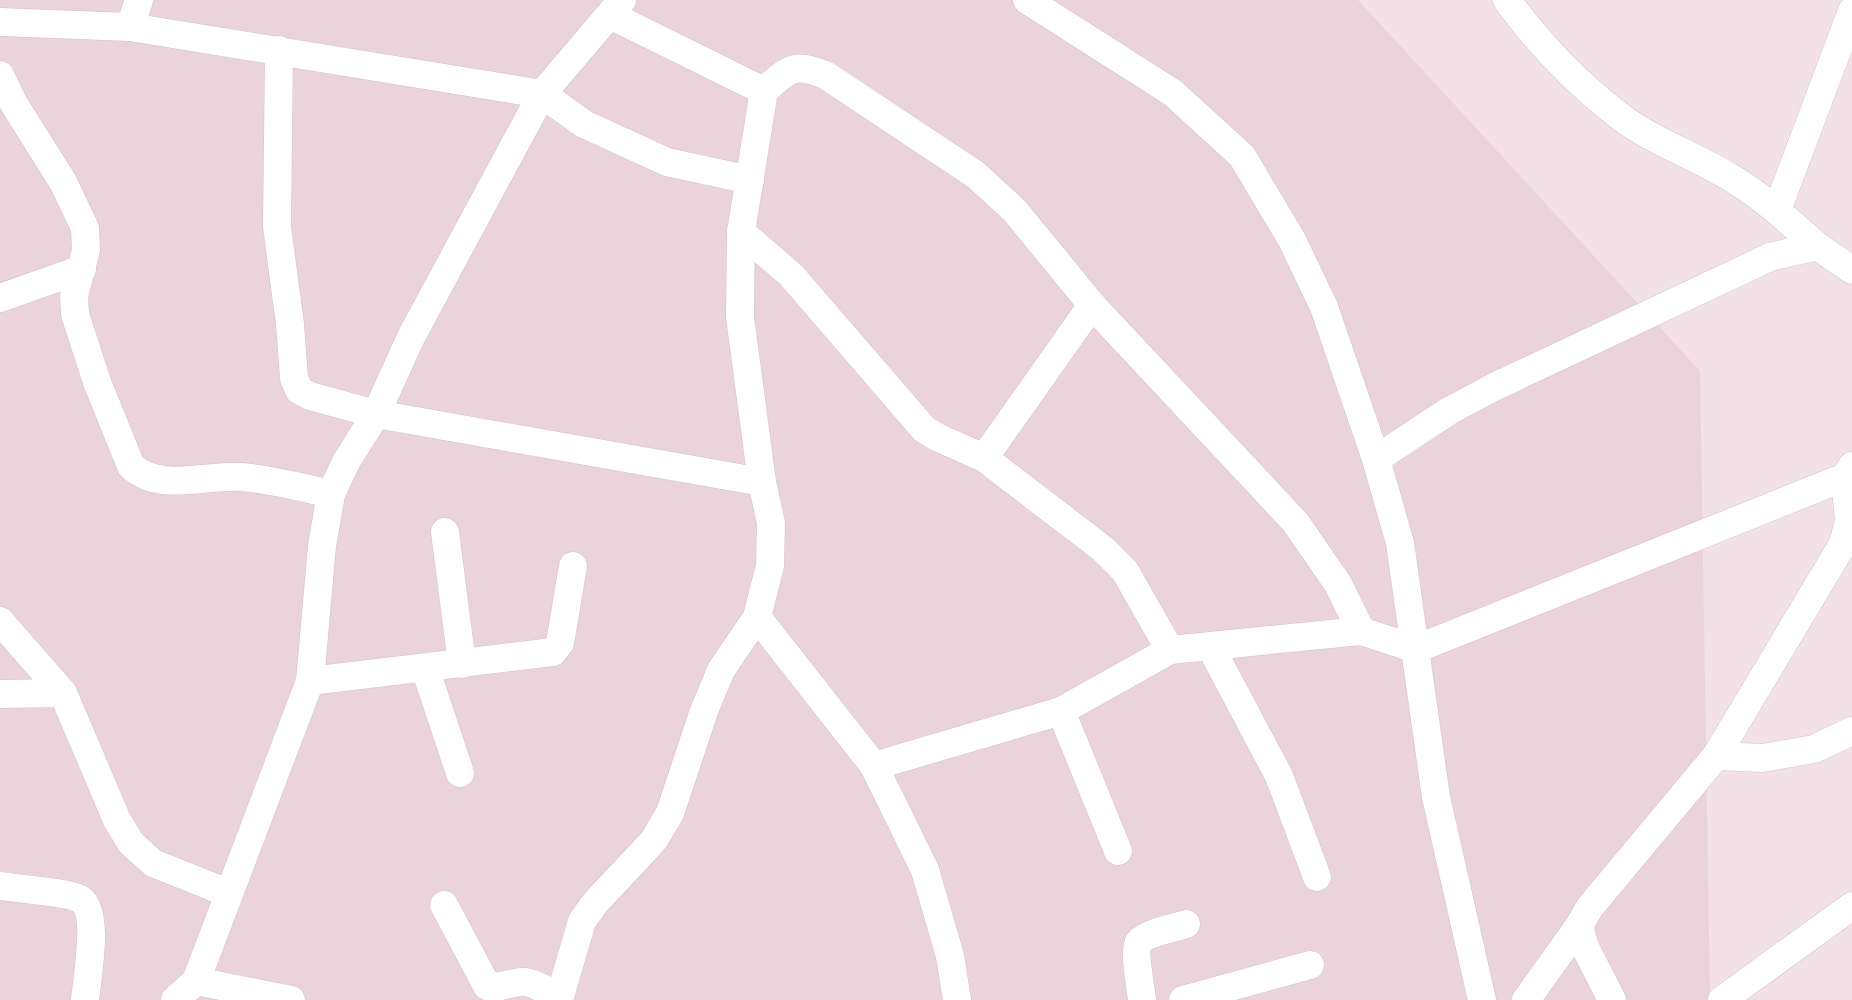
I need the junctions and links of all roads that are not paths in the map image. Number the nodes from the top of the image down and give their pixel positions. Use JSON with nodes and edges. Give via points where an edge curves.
{"nodes":[{"id":1,"x":139,"y":0,"type":"edge"},
{"id":2,"x":1508,"y":0,"type":"edge"},
{"id":3,"x":1035,"y":1,"type":"edge"},
{"id":4,"x":616,"y":8,"type":"edge"},
{"id":5,"x":1852,"y":11,"type":"edge"},
{"id":6,"x":0,"y":22,"type":"edge"},
{"id":7,"x":130,"y":27,"type":"junction"},
{"id":8,"x":279,"y":50,"type":"junction"},
{"id":9,"x":0,"y":75,"type":"edge"},
{"id":10,"x":764,"y":91,"type":"junction"},
{"id":11,"x":542,"y":94,"type":"junction"},
{"id":12,"x":750,"y":180,"type":"junction"},
{"id":13,"x":1777,"y":210,"type":"junction"},
{"id":14,"x":741,"y":232,"type":"junction"},
{"id":15,"x":1817,"y":246,"type":"junction"},
{"id":16,"x":82,"y":269,"type":"junction"},
{"id":17,"x":1852,"y":270,"type":"edge"},
{"id":18,"x":0,"y":298,"type":"edge"},
{"id":19,"x":1092,"y":305,"type":"junction"},
{"id":20,"x":376,"y":414,"type":"junction"},
{"id":21,"x":984,"y":458,"type":"junction"},
{"id":22,"x":1376,"y":459,"type":"junction"},
{"id":23,"x":1848,"y":471,"type":"edge"},
{"id":24,"x":762,"y":482,"type":"junction"},
{"id":25,"x":330,"y":494,"type":"junction"},
{"id":26,"x":445,"y":532,"type":"dead end"},
{"id":27,"x":573,"y":566,"type":"dead end"},
{"id":28,"x":757,"y":617,"type":"junction"},
{"id":29,"x":0,"y":621,"type":"edge"},
{"id":30,"x":1361,"y":631,"type":"junction"},
{"id":31,"x":1210,"y":646,"type":"junction"},
{"id":32,"x":1416,"y":649,"type":"junction"},
{"id":33,"x":1170,"y":650,"type":"junction"},
{"id":34,"x":462,"y":664,"type":"junction"},
{"id":35,"x":425,"y":668,"type":"junction"},
{"id":36,"x":310,"y":681,"type":"junction"},
{"id":37,"x":63,"y":693,"type":"junction"},
{"id":38,"x":0,"y":694,"type":"edge"},
{"id":39,"x":1060,"y":711,"type":"junction"},
{"id":40,"x":1852,"y":731,"type":"edge"},
{"id":41,"x":1716,"y":756,"type":"junction"},
{"id":42,"x":874,"y":766,"type":"junction"},
{"id":43,"x":460,"y":773,"type":"dead end"},
{"id":44,"x":1118,"y":851,"type":"dead end"},
{"id":45,"x":1317,"y":877,"type":"dead end"},
{"id":46,"x":0,"y":886,"type":"edge"},
{"id":47,"x":228,"y":894,"type":"junction"},
{"id":48,"x":444,"y":905,"type":"dead end"},
{"id":49,"x":1852,"y":906,"type":"edge"},
{"id":50,"x":1186,"y":924,"type":"dead end"},
{"id":51,"x":1579,"y":926,"type":"junction"},
{"id":52,"x":1310,"y":964,"type":"dead end"},
{"id":53,"x":196,"y":981,"type":"junction"},
{"id":54,"x":559,"y":999,"type":"edge"},
{"id":55,"x":85,"y":1000,"type":"edge"},
{"id":56,"x":175,"y":1000,"type":"edge"},
{"id":57,"x":291,"y":1000,"type":"edge"},
{"id":58,"x":957,"y":1000,"type":"edge"},
{"id":59,"x":1142,"y":1000,"type":"edge"},
{"id":60,"x":1183,"y":1000,"type":"edge"},
{"id":61,"x":1482,"y":1000,"type":"edge"},
{"id":62,"x":1526,"y":1000,"type":"edge"},
{"id":63,"x":1612,"y":1000,"type":"edge"},
{"id":64,"x":1722,"y":1000,"type":"edge"}],
"edges":[{"from":1,"to":7,"type":"street"},
{"from":2,"to":13,"type":"street","via":[[1535,36],[1579,82],[1619,115],[1662,144],[1727,175]]},
{"from":3,"to":22,"type":"street","via":[[1173,93],[1242,156],[1292,240],[1324,307]]},
{"from":4,"to":10,"type":"street"},
{"from":4,"to":11,"type":"street"},
{"from":5,"to":13,"type":"street"},
{"from":6,"to":7,"type":"street"},
{"from":7,"to":8,"type":"street"},
{"from":8,"to":11,"type":"street"},
{"from":8,"to":20,"type":"street","via":[[277,227],[294,378],[299,390],[310,396]]},
{"from":9,"to":16,"type":"street","via":[[85,228],[86,250]]},
{"from":10,"to":12,"type":"street"},
{"from":10,"to":19,"type":"street","via":[[785,71],[807,67],[826,76],[976,175],[1015,211]]},
{"from":11,"to":12,"type":"street","via":[[584,124],[667,162]]},
{"from":11,"to":20,"type":"street","via":[[412,337]]},
{"from":12,"to":14,"type":"street"},
{"from":13,"to":15,"type":"street"},
{"from":14,"to":21,"type":"street","via":[[791,275],[924,429]]},
{"from":14,"to":24,"type":"street","via":[[740,318]]},
{"from":15,"to":17,"type":"street"},
{"from":15,"to":22,"type":"street","via":[[1770,257],[1521,374],[1448,412]]},
{"from":16,"to":18,"type":"street"},
{"from":16,"to":25,"type":"street","via":[[74,296],[75,314],[97,382],[131,466],[141,475],[156,480],[240,477],[283,482]]},
{"from":19,"to":21,"type":"street"},
{"from":19,"to":30,"type":"street","via":[[1296,523],[1338,584]]},
{"from":20,"to":24,"type":"street"},
{"from":20,"to":25,"type":"street"},
{"from":21,"to":33,"type":"street","via":[[1103,549],[1125,571]]},
{"from":22,"to":32,"type":"street","via":[[1400,543]]},
{"from":23,"to":32,"type":"street"},
{"from":23,"to":41,"type":"street","via":[[1849,521],[1843,544]]},
{"from":24,"to":28,"type":"street","via":[[771,523],[770,566]]},
{"from":25,"to":36,"type":"street"},
{"from":26,"to":34,"type":"street"},
{"from":27,"to":34,"type":"street","via":[[560,643],[553,652]]},
{"from":28,"to":42,"type":"street"},
{"from":28,"to":54,"type":"street","via":[[721,670],[670,813],[654,840],[582,921]]},
{"from":29,"to":37,"type":"street"},
{"from":30,"to":31,"type":"street"},
{"from":30,"to":32,"type":"street"},
{"from":31,"to":33,"type":"street"},
{"from":31,"to":45,"type":"street","via":[[1279,776]]},
{"from":32,"to":61,"type":"street","via":[[1436,798]]},
{"from":33,"to":39,"type":"street"},
{"from":34,"to":35,"type":"street"},
{"from":35,"to":36,"type":"street"},
{"from":35,"to":43,"type":"street"},
{"from":36,"to":47,"type":"street"},
{"from":37,"to":38,"type":"street"},
{"from":37,"to":47,"type":"street","via":[[131,843],[153,863]]},
{"from":39,"to":42,"type":"street"},
{"from":39,"to":44,"type":"street"},
{"from":40,"to":41,"type":"street","via":[[1814,749],[1763,758]]},
{"from":41,"to":51,"type":"street","via":[[1590,907]]},
{"from":42,"to":58,"type":"street","via":[[925,870],[950,956]]},
{"from":46,"to":55,"type":"street","via":[[80,898],[90,908],[92,924]]},
{"from":47,"to":53,"type":"street"},
{"from":48,"to":54,"type":"street","via":[[487,986],[496,988],[522,982],[534,984]]},
{"from":49,"to":64,"type":"street"},
{"from":50,"to":59,"type":"street","via":[[1139,942],[1137,952]]},
{"from":51,"to":62,"type":"street"},
{"from":51,"to":63,"type":"street","via":[[1585,948]]},
{"from":52,"to":60,"type":"street"},
{"from":53,"to":56,"type":"street"},
{"from":53,"to":57,"type":"street"}]}
